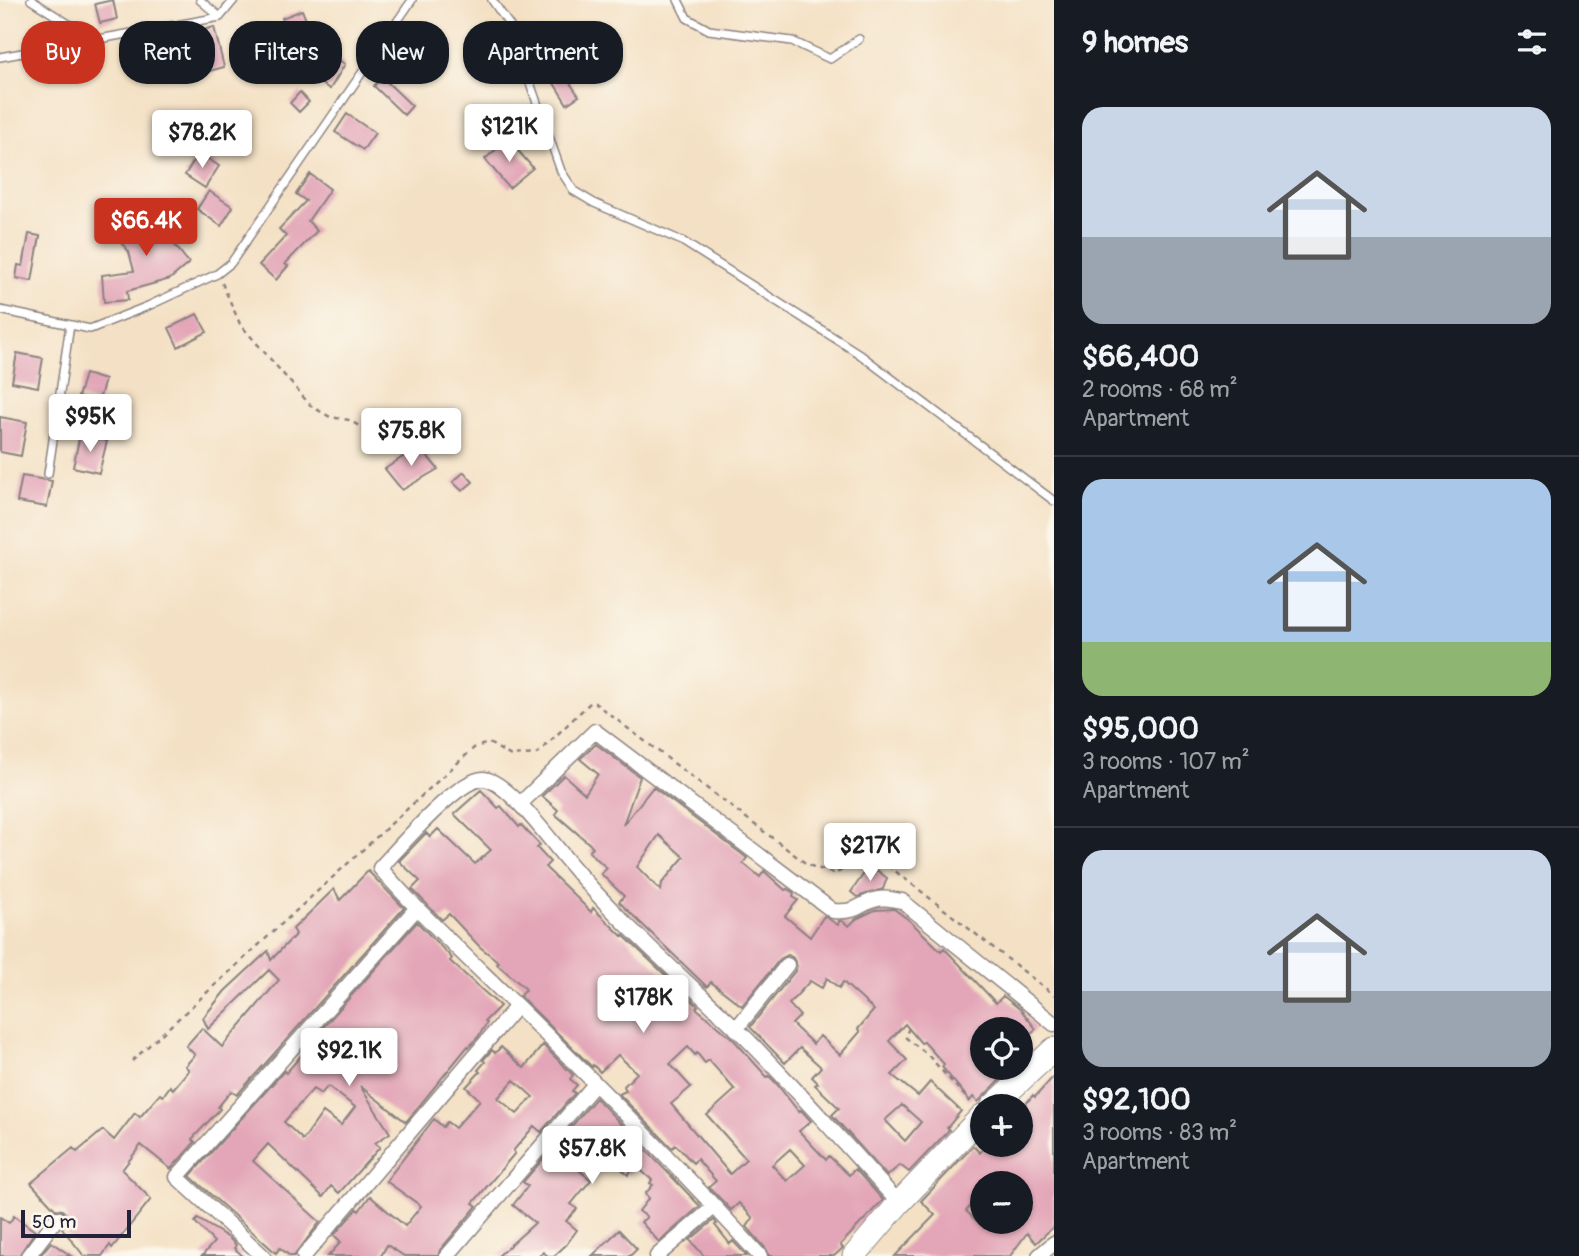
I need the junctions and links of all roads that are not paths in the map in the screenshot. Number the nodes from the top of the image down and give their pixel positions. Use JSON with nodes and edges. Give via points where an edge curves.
{"nodes":[{"id":1,"x":31,"y":0,"type":"edge"},
{"id":2,"x":200,"y":0,"type":"edge"},
{"id":3,"x":234,"y":0,"type":"edge"},
{"id":4,"x":412,"y":0,"type":"edge"},
{"id":5,"x":492,"y":0,"type":"edge"},
{"id":6,"x":678,"y":0,"type":"edge"},
{"id":7,"x":220,"y":17,"type":"junction"},
{"id":8,"x":64,"y":21,"type":"edge"},
{"id":9,"x":105,"y":38,"type":"edge"},
{"id":10,"x":859,"y":39,"type":"dead end"},
{"id":11,"x":21,"y":53,"type":"edge"},
{"id":12,"x":0,"y":57,"type":"edge"},
{"id":13,"x":0,"y":310,"type":"edge"},
{"id":14,"x":71,"y":325,"type":"junction"},
{"id":15,"x":48,"y":474,"type":"dead end"},
{"id":16,"x":1054,"y":501,"type":"edge"},
{"id":17,"x":520,"y":804,"type":"junction"},
{"id":18,"x":416,"y":909,"type":"junction"},
{"id":19,"x":787,"y":965,"type":"dead end"},
{"id":20,"x":517,"y":1006,"type":"junction"},
{"id":21,"x":1054,"y":1024,"type":"edge"},
{"id":22,"x":736,"y":1029,"type":"junction"},
{"id":23,"x":1054,"y":1049,"type":"edge"},
{"id":24,"x":595,"y":1084,"type":"junction"},
{"id":25,"x":1000,"y":1094,"type":"edge"},
{"id":26,"x":970,"y":1123,"type":"edge"},
{"id":27,"x":899,"y":1203,"type":"junction"},
{"id":28,"x":715,"y":1206,"type":"junction"},
{"id":29,"x":57,"y":1218,"type":"dead end"},
{"id":30,"x":1054,"y":1243,"type":"edge"},
{"id":31,"x":27,"y":1256,"type":"edge"},
{"id":32,"x":263,"y":1256,"type":"edge"},
{"id":33,"x":304,"y":1256,"type":"edge"},
{"id":34,"x":447,"y":1256,"type":"edge"},
{"id":35,"x":657,"y":1256,"type":"edge"},
{"id":36,"x":760,"y":1256,"type":"edge"},
{"id":37,"x":854,"y":1256,"type":"edge"},
{"id":38,"x":1039,"y":1256,"type":"edge"}],
"edges":[{"from":1,"to":8,"type":"lane"},
{"from":2,"to":7,"type":"lane"},
{"from":3,"to":7,"type":"lane"},
{"from":4,"to":14,"type":"lane","via":[[231,263],[217,274],[90,329]]},
{"from":5,"to":16,"type":"lane","via":[[510,26],[561,172],[573,191],[682,241],[858,352]]},
{"from":6,"to":10,"type":"lane","via":[[687,18],[709,30],[792,41],[830,59]]},
{"from":7,"to":9,"type":"lane"},
{"from":11,"to":12,"type":"lane"},
{"from":13,"to":14,"type":"lane"},
{"from":14,"to":15,"type":"lane"},
{"from":17,"to":18,"type":"street","via":[[495,782],[483,779],[471,782],[432,813],[380,868]]},
{"from":17,"to":21,"type":"street","via":[[595,731],[833,911],[848,912],[882,898],[902,901]]},
{"from":17,"to":22,"type":"street","via":[[593,892]]},
{"from":18,"to":20,"type":"street"},
{"from":18,"to":32,"type":"street","via":[[177,1177]]},
{"from":19,"to":22,"type":"street"},
{"from":20,"to":24,"type":"street"},
{"from":20,"to":33,"type":"street"},
{"from":22,"to":27,"type":"street"},
{"from":23,"to":25,"type":"main road"},
{"from":24,"to":28,"type":"street"},
{"from":24,"to":34,"type":"street"},
{"from":26,"to":27,"type":"main road"},
{"from":27,"to":37,"type":"main road"},
{"from":28,"to":35,"type":"street"},
{"from":28,"to":36,"type":"street"},
{"from":29,"to":31,"type":"street"},
{"from":30,"to":38,"type":"street"}]}
